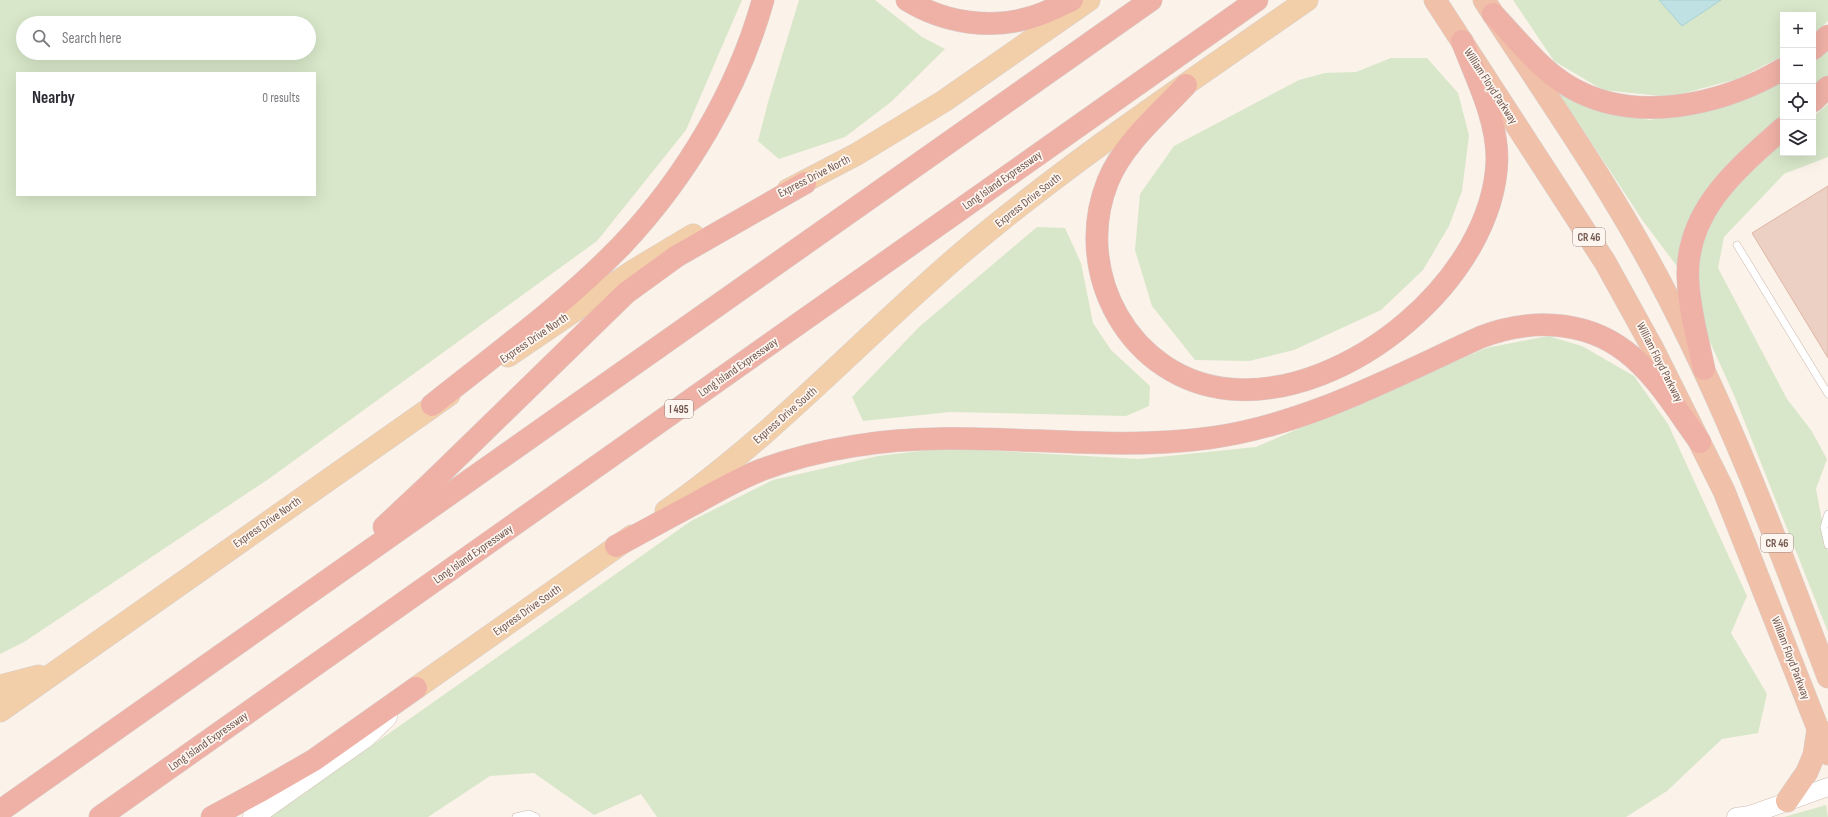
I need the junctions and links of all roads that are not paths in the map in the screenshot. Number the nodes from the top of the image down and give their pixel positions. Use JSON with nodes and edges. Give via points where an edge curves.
{"nodes":[{"id":1,"x":762,"y":0,"type":"edge"},
{"id":2,"x":907,"y":0,"type":"edge"},
{"id":3,"x":1072,"y":0,"type":"edge"},
{"id":4,"x":1089,"y":0,"type":"edge"},
{"id":5,"x":1151,"y":0,"type":"edge"},
{"id":6,"x":1258,"y":0,"type":"edge"},
{"id":7,"x":1307,"y":0,"type":"edge"},
{"id":8,"x":1435,"y":0,"type":"edge"},
{"id":9,"x":1489,"y":7,"type":"edge"},
{"id":10,"x":1828,"y":36,"type":"edge"},
{"id":11,"x":1462,"y":41,"type":"junction"},
{"id":12,"x":1814,"y":48,"type":"edge"},
{"id":13,"x":1780,"y":70,"type":"edge"},
{"id":14,"x":1186,"y":85,"type":"junction"},
{"id":15,"x":1828,"y":87,"type":"edge"},
{"id":16,"x":1816,"y":98,"type":"edge"},
{"id":17,"x":1780,"y":131,"type":"edge"},
{"id":18,"x":805,"y":183,"type":"junction"},
{"id":19,"x":1737,"y":245,"type":"dead end"},
{"id":20,"x":1704,"y":369,"type":"junction"},
{"id":21,"x":1828,"y":394,"type":"edge"},
{"id":22,"x":432,"y":405,"type":"junction"},
{"id":23,"x":1700,"y":442,"type":"junction"},
{"id":24,"x":1828,"y":514,"type":"edge"},
{"id":25,"x":1828,"y":545,"type":"edge"},
{"id":26,"x":616,"y":546,"type":"junction"},
{"id":27,"x":316,"y":588,"type":"junction"},
{"id":28,"x":54,"y":672,"type":"junction"},
{"id":29,"x":1828,"y":677,"type":"edge"},
{"id":30,"x":0,"y":686,"type":"edge"},
{"id":31,"x":416,"y":688,"type":"junction"},
{"id":32,"x":0,"y":711,"type":"edge"},
{"id":33,"x":1818,"y":728,"type":"junction"},
{"id":34,"x":1828,"y":754,"type":"edge"},
{"id":35,"x":1828,"y":787,"type":"edge"},
{"id":36,"x":1787,"y":801,"type":"junction"},
{"id":37,"x":0,"y":811,"type":"edge"},
{"id":38,"x":100,"y":817,"type":"edge"},
{"id":39,"x":212,"y":817,"type":"edge"},
{"id":40,"x":253,"y":817,"type":"edge"},
{"id":41,"x":516,"y":817,"type":"edge"},
{"id":42,"x":536,"y":817,"type":"edge"},
{"id":43,"x":1736,"y":817,"type":"edge"}],
"edges":[{"from":1,"to":22,"type":"highway","via":[[750,40],[713,118],[688,160],[650,214],[589,277]]},
{"from":2,"to":3,"type":"highway","via":[[947,18],[998,24],[1032,18]]},
{"from":4,"to":18,"type":"main road","name":"Express Drive North","via":[[944,101]]},
{"from":5,"to":27,"type":"highway"},
{"from":6,"to":38,"type":"highway","name":"Long Island Expressway","number":"I 495"},
{"from":7,"to":14,"type":"main road","name":"Express Drive South"},
{"from":8,"to":11,"type":"highway","name":"William Floyd Parkway","number":"CR 46"},
{"from":9,"to":13,"type":"highway","via":[[1557,78],[1586,95],[1617,105],[1655,107],[1697,102],[1737,91]]},
{"from":9,"to":20,"type":"highway","number":"CR 46","via":[[1631,228]]},
{"from":10,"to":12,"type":"highway"},
{"from":11,"to":14,"type":"highway","via":[[1490,115],[1496,145],[1496,170],[1488,204],[1472,242],[1436,293],[1393,335],[1339,367],[1299,382],[1266,389],[1229,389],[1212,386],[1178,374],[1160,363],[1131,335],[1119,319],[1103,285],[1098,266],[1096,232],[1102,197],[1108,180],[1127,147]]},
{"from":11,"to":23,"type":"highway","name":"William Floyd Parkway","number":"CR 46","via":[[1605,262]]},
{"from":14,"to":26,"type":"main road","name":"Express Drive South","via":[[1001,220],[759,439],[696,490]]},
{"from":15,"to":16,"type":"highway"},
{"from":17,"to":20,"type":"highway","via":[[1721,186],[1705,210],[1694,236],[1688,264],[1689,292]]},
{"from":18,"to":22,"type":"main road","name":"Express Drive North","via":[[664,251]]},
{"from":18,"to":27,"type":"highway","via":[[677,256],[626,293],[432,482]]},
{"from":19,"to":21,"type":"lane"},
{"from":20,"to":29,"type":"highway","number":"CR 46","via":[[1747,466]]},
{"from":22,"to":28,"type":"main road","name":"Express Drive North"},
{"from":23,"to":26,"type":"highway","via":[[1648,373],[1620,347],[1599,336],[1572,327],[1527,325],[1511,327],[1481,337],[1306,414],[1231,434],[1186,440],[1137,442],[919,439],[830,451],[783,463],[744,478]]},
{"from":23,"to":33,"type":"highway","name":"William Floyd Parkway","number":"CR 46","via":[[1724,491]]},
{"from":24,"to":25,"type":"lane","via":[[1824,527]]},
{"from":26,"to":31,"type":"main road","name":"Express Drive South"},
{"from":27,"to":37,"type":"highway"},
{"from":28,"to":30,"type":"main road"},
{"from":28,"to":32,"type":"main road","name":"Express Drive North"},
{"from":31,"to":39,"type":"highway","via":[[314,760]]},
{"from":31,"to":40,"type":"main road","name":"Express Drive South","via":[[366,737]]},
{"from":33,"to":34,"type":"highway","name":"William Floyd Parkway","number":"CR 46"},
{"from":33,"to":36,"type":"highway","via":[[1814,755],[1807,772]]},
{"from":35,"to":36,"type":"street"},
{"from":36,"to":43,"type":"street","via":[[1750,815]]},
{"from":41,"to":42,"type":"lane","via":[[529,814]]}]}
